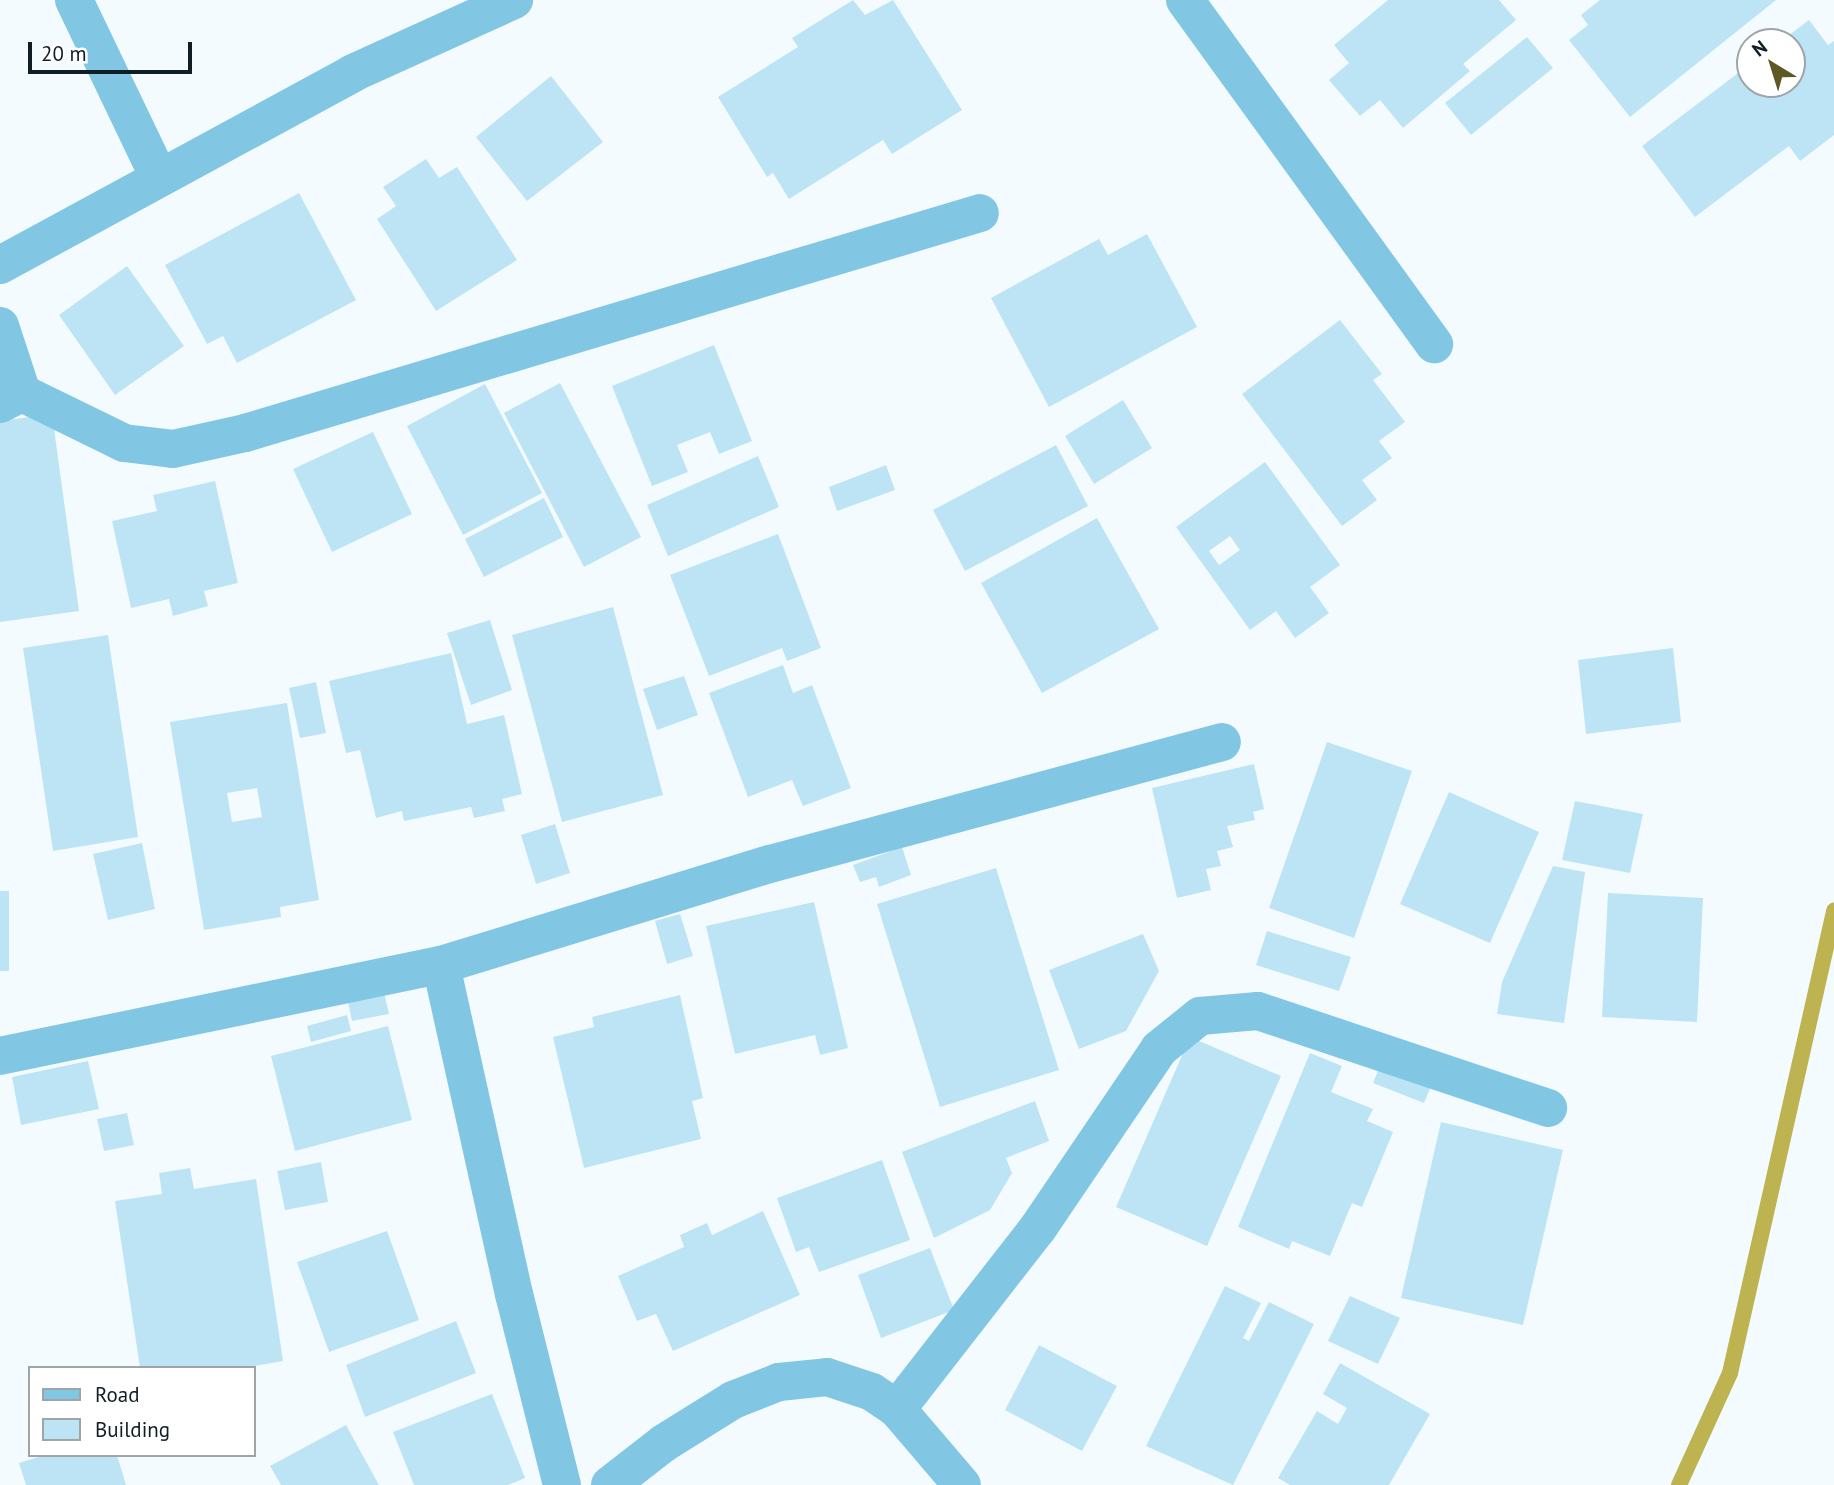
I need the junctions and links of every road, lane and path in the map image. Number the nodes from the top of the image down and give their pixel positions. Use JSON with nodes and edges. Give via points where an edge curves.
{"nodes":[{"id":1,"x":74,"y":0,"type":"edge"},
{"id":2,"x":514,"y":0,"type":"edge"},
{"id":3,"x":1185,"y":0,"type":"edge"},
{"id":4,"x":158,"y":176,"type":"junction"},
{"id":5,"x":980,"y":213,"type":"dead end"},
{"id":6,"x":0,"y":265,"type":"edge"},
{"id":7,"x":0,"y":326,"type":"edge"},
{"id":8,"x":1434,"y":344,"type":"dead end"},
{"id":9,"x":11,"y":398,"type":"edge"},
{"id":10,"x":1222,"y":742,"type":"dead end"},
{"id":11,"x":441,"y":965,"type":"junction"},
{"id":12,"x":0,"y":1056,"type":"edge"},
{"id":13,"x":1548,"y":1108,"type":"dead end"},
{"id":14,"x":897,"y":1409,"type":"junction"},
{"id":15,"x":562,"y":1485,"type":"edge"},
{"id":16,"x":610,"y":1485,"type":"edge"},
{"id":17,"x":962,"y":1485,"type":"edge"}],
"edges":[{"from":1,"to":4,"type":"street"},
{"from":2,"to":4,"type":"street","via":[[353,73]]},
{"from":3,"to":8,"type":"street"},
{"from":4,"to":6,"type":"street"},
{"from":5,"to":9,"type":"street","via":[[245,433],[173,449],[124,443]]},
{"from":7,"to":9,"type":"street"},
{"from":10,"to":11,"type":"street","via":[[771,863]]},
{"from":11,"to":12,"type":"street"},
{"from":11,"to":15,"type":"street"},
{"from":13,"to":14,"type":"street","via":[[1258,1012],[1200,1016],[1159,1049],[1038,1228]]},
{"from":14,"to":16,"type":"street","via":[[872,1392],[827,1377],[779,1382],[733,1400],[664,1443]]},
{"from":14,"to":17,"type":"street"}]}
